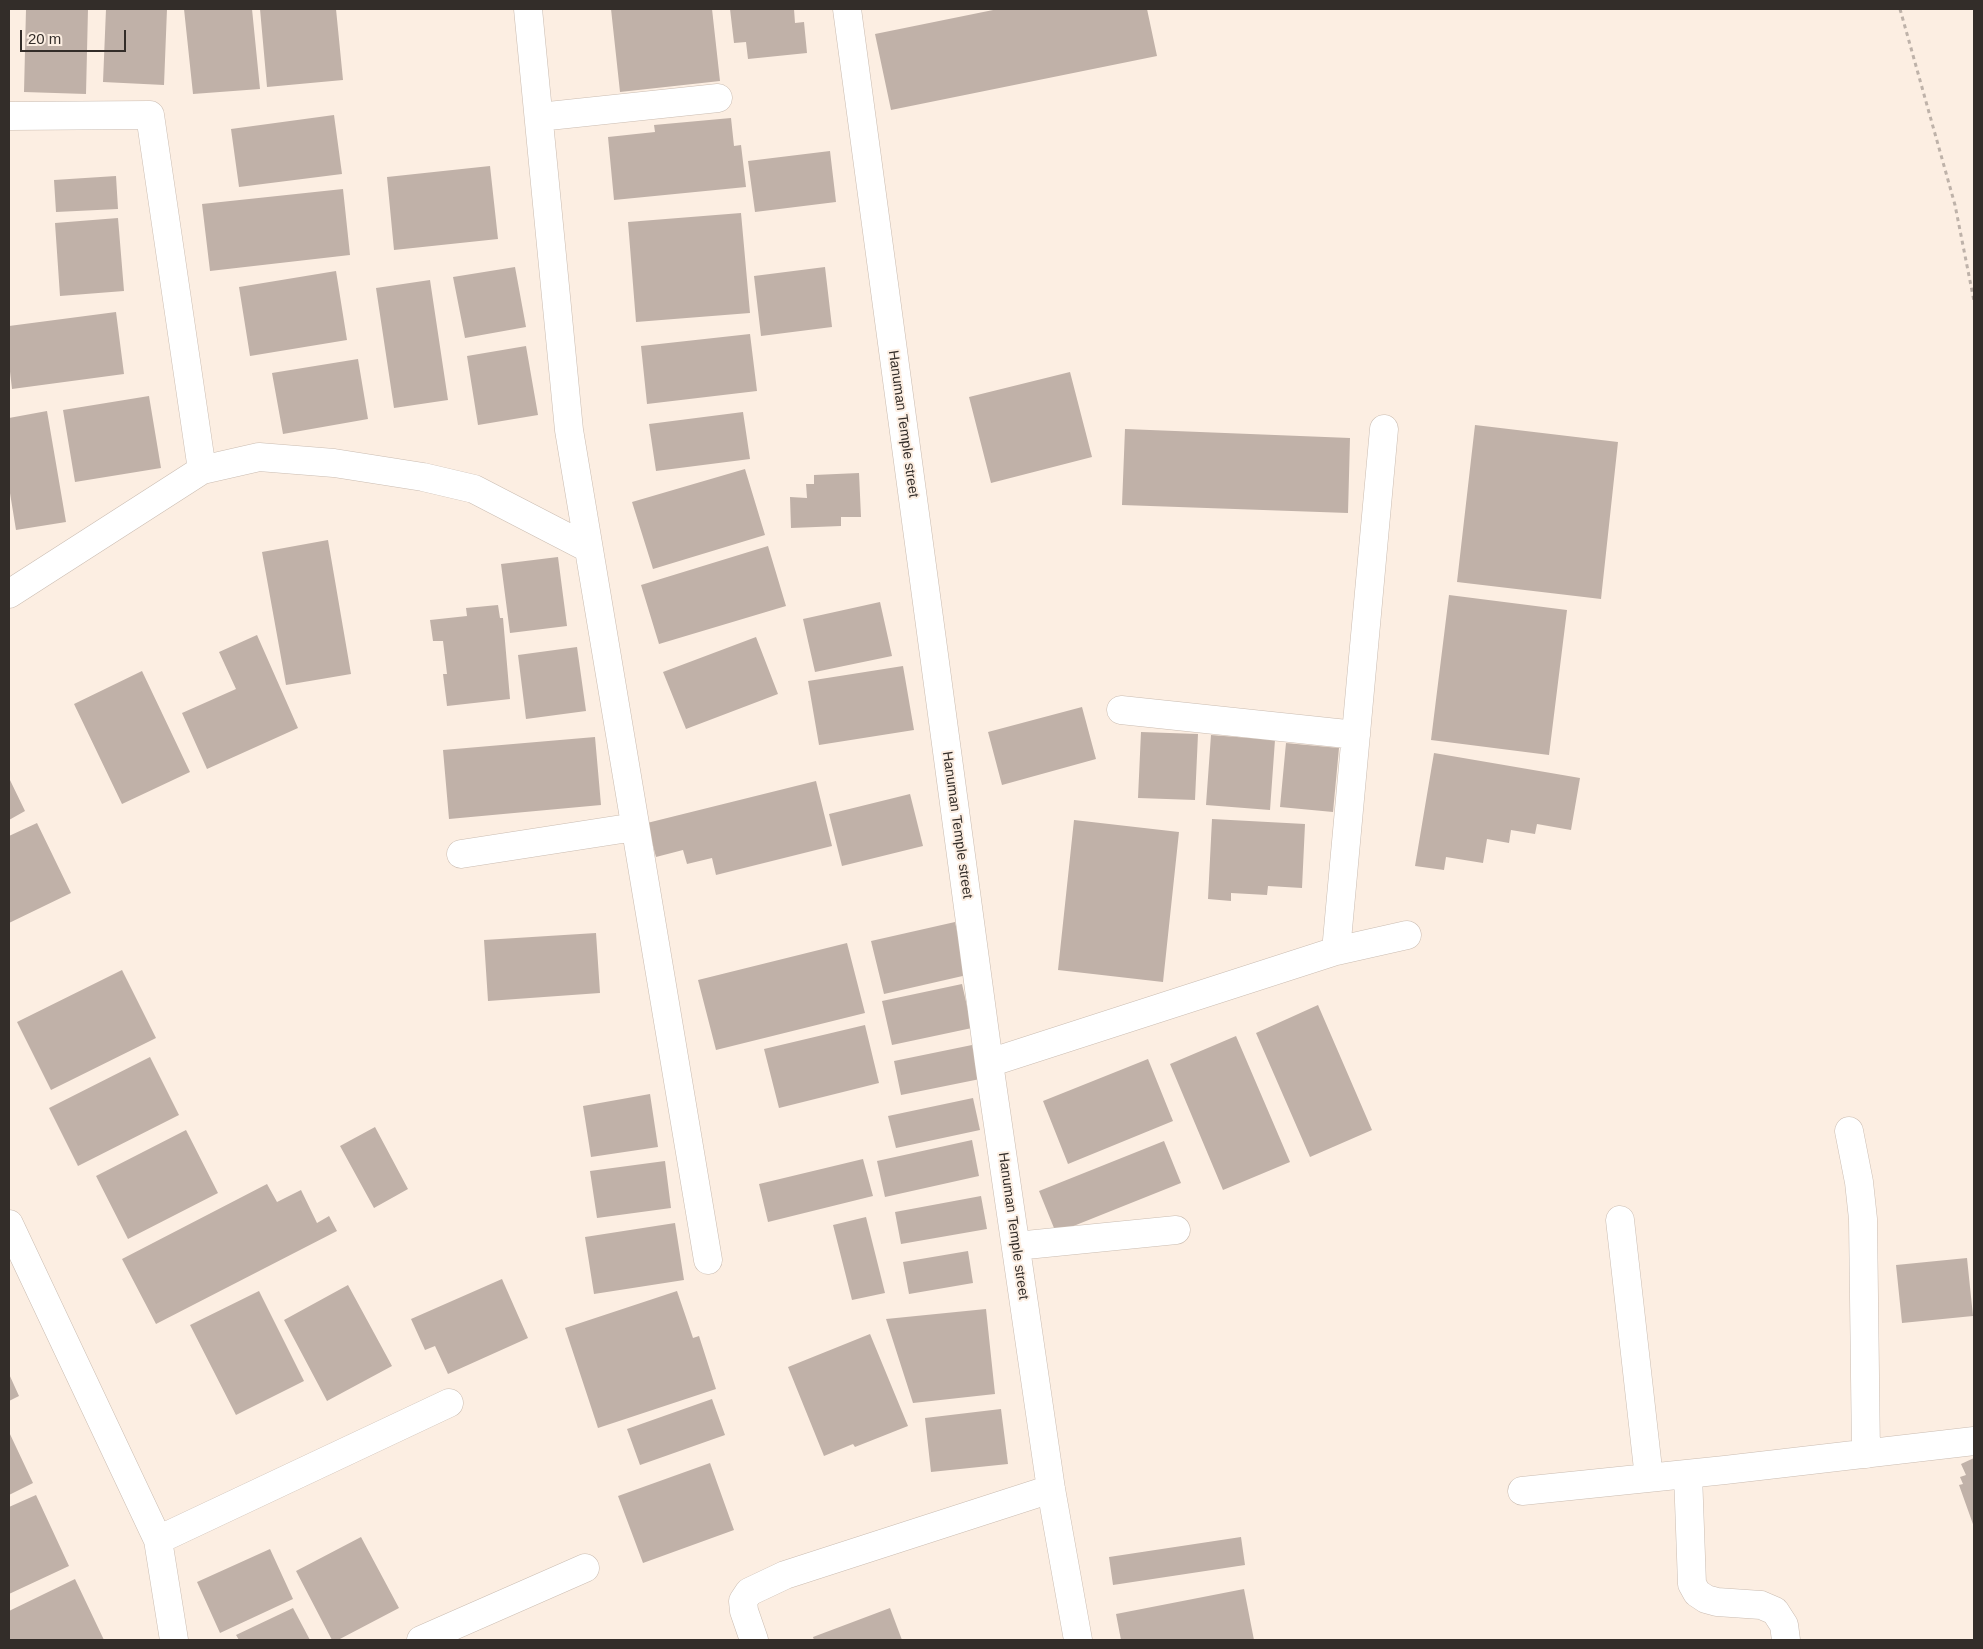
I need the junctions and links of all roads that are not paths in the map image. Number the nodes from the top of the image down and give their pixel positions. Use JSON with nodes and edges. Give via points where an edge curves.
{"nodes":[{"id":1,"x":528,"y":9,"type":"edge"},
{"id":2,"x":847,"y":9,"type":"edge"},
{"id":3,"x":718,"y":98,"type":"dead end"},
{"id":4,"x":9,"y":116,"type":"edge"},
{"id":5,"x":538,"y":117,"type":"junction"},
{"id":6,"x":1384,"y":429,"type":"dead end"},
{"id":7,"x":202,"y":470,"type":"junction"},
{"id":8,"x":588,"y":548,"type":"junction"},
{"id":9,"x":9,"y":594,"type":"edge"},
{"id":10,"x":1121,"y":710,"type":"dead end"},
{"id":11,"x":1356,"y":734,"type":"junction"},
{"id":12,"x":634,"y":827,"type":"junction"},
{"id":13,"x":461,"y":854,"type":"dead end"},
{"id":14,"x":1407,"y":935,"type":"dead end"},
{"id":15,"x":1336,"y":951,"type":"junction"},
{"id":16,"x":989,"y":1063,"type":"junction"},
{"id":17,"x":1849,"y":1131,"type":"dead end"},
{"id":18,"x":1620,"y":1220,"type":"dead end"},
{"id":19,"x":9,"y":1224,"type":"edge"},
{"id":20,"x":1176,"y":1230,"type":"dead end"},
{"id":21,"x":1016,"y":1246,"type":"junction"},
{"id":22,"x":708,"y":1260,"type":"dead end"},
{"id":23,"x":449,"y":1403,"type":"dead end"},
{"id":24,"x":1974,"y":1441,"type":"edge"},
{"id":25,"x":1866,"y":1454,"type":"junction"},
{"id":26,"x":1688,"y":1474,"type":"junction"},
{"id":27,"x":1649,"y":1478,"type":"junction"},
{"id":28,"x":1051,"y":1489,"type":"junction"},
{"id":29,"x":1522,"y":1491,"type":"dead end"},
{"id":30,"x":158,"y":1540,"type":"junction"},
{"id":31,"x":585,"y":1568,"type":"dead end"},
{"id":32,"x":174,"y":1640,"type":"edge"},
{"id":33,"x":421,"y":1640,"type":"edge"},
{"id":34,"x":754,"y":1640,"type":"edge"},
{"id":35,"x":1078,"y":1640,"type":"edge"},
{"id":36,"x":1786,"y":1640,"type":"edge"}],
"edges":[{"from":1,"to":5,"type":"street"},
{"from":2,"to":16,"type":"street","name":"Hanuman Temple street"},
{"from":3,"to":5,"type":"street"},
{"from":4,"to":7,"type":"street","via":[[150,114]]},
{"from":5,"to":8,"type":"street","via":[[568,430]]},
{"from":6,"to":11,"type":"street"},
{"from":7,"to":8,"type":"street","via":[[259,457],[334,463],[423,477],[474,489]]},
{"from":7,"to":9,"type":"street"},
{"from":8,"to":12,"type":"street"},
{"from":10,"to":11,"type":"street"},
{"from":11,"to":15,"type":"street"},
{"from":12,"to":13,"type":"street"},
{"from":12,"to":22,"type":"street"},
{"from":14,"to":15,"type":"street"},
{"from":15,"to":16,"type":"street"},
{"from":16,"to":21,"type":"street","name":"Hanuman Temple street"},
{"from":17,"to":25,"type":"street","via":[[1862,1219]]},
{"from":18,"to":27,"type":"street"},
{"from":19,"to":30,"type":"street"},
{"from":20,"to":21,"type":"street"},
{"from":21,"to":28,"type":"street","name":"Hanuman Temple street"},
{"from":23,"to":30,"type":"street"},
{"from":24,"to":25,"type":"street"},
{"from":25,"to":26,"type":"street"},
{"from":26,"to":27,"type":"street"},
{"from":26,"to":36,"type":"street","via":[[1692,1584],[1697,1593],[1717,1602],[1761,1605],[1775,1610],[1784,1625]]},
{"from":27,"to":29,"type":"street"},
{"from":28,"to":34,"type":"street","via":[[785,1575],[749,1592],[743,1601],[744,1612]]},
{"from":28,"to":35,"type":"street","name":"Hanuman Temple street"},
{"from":30,"to":32,"type":"street"},
{"from":31,"to":33,"type":"street"}]}
